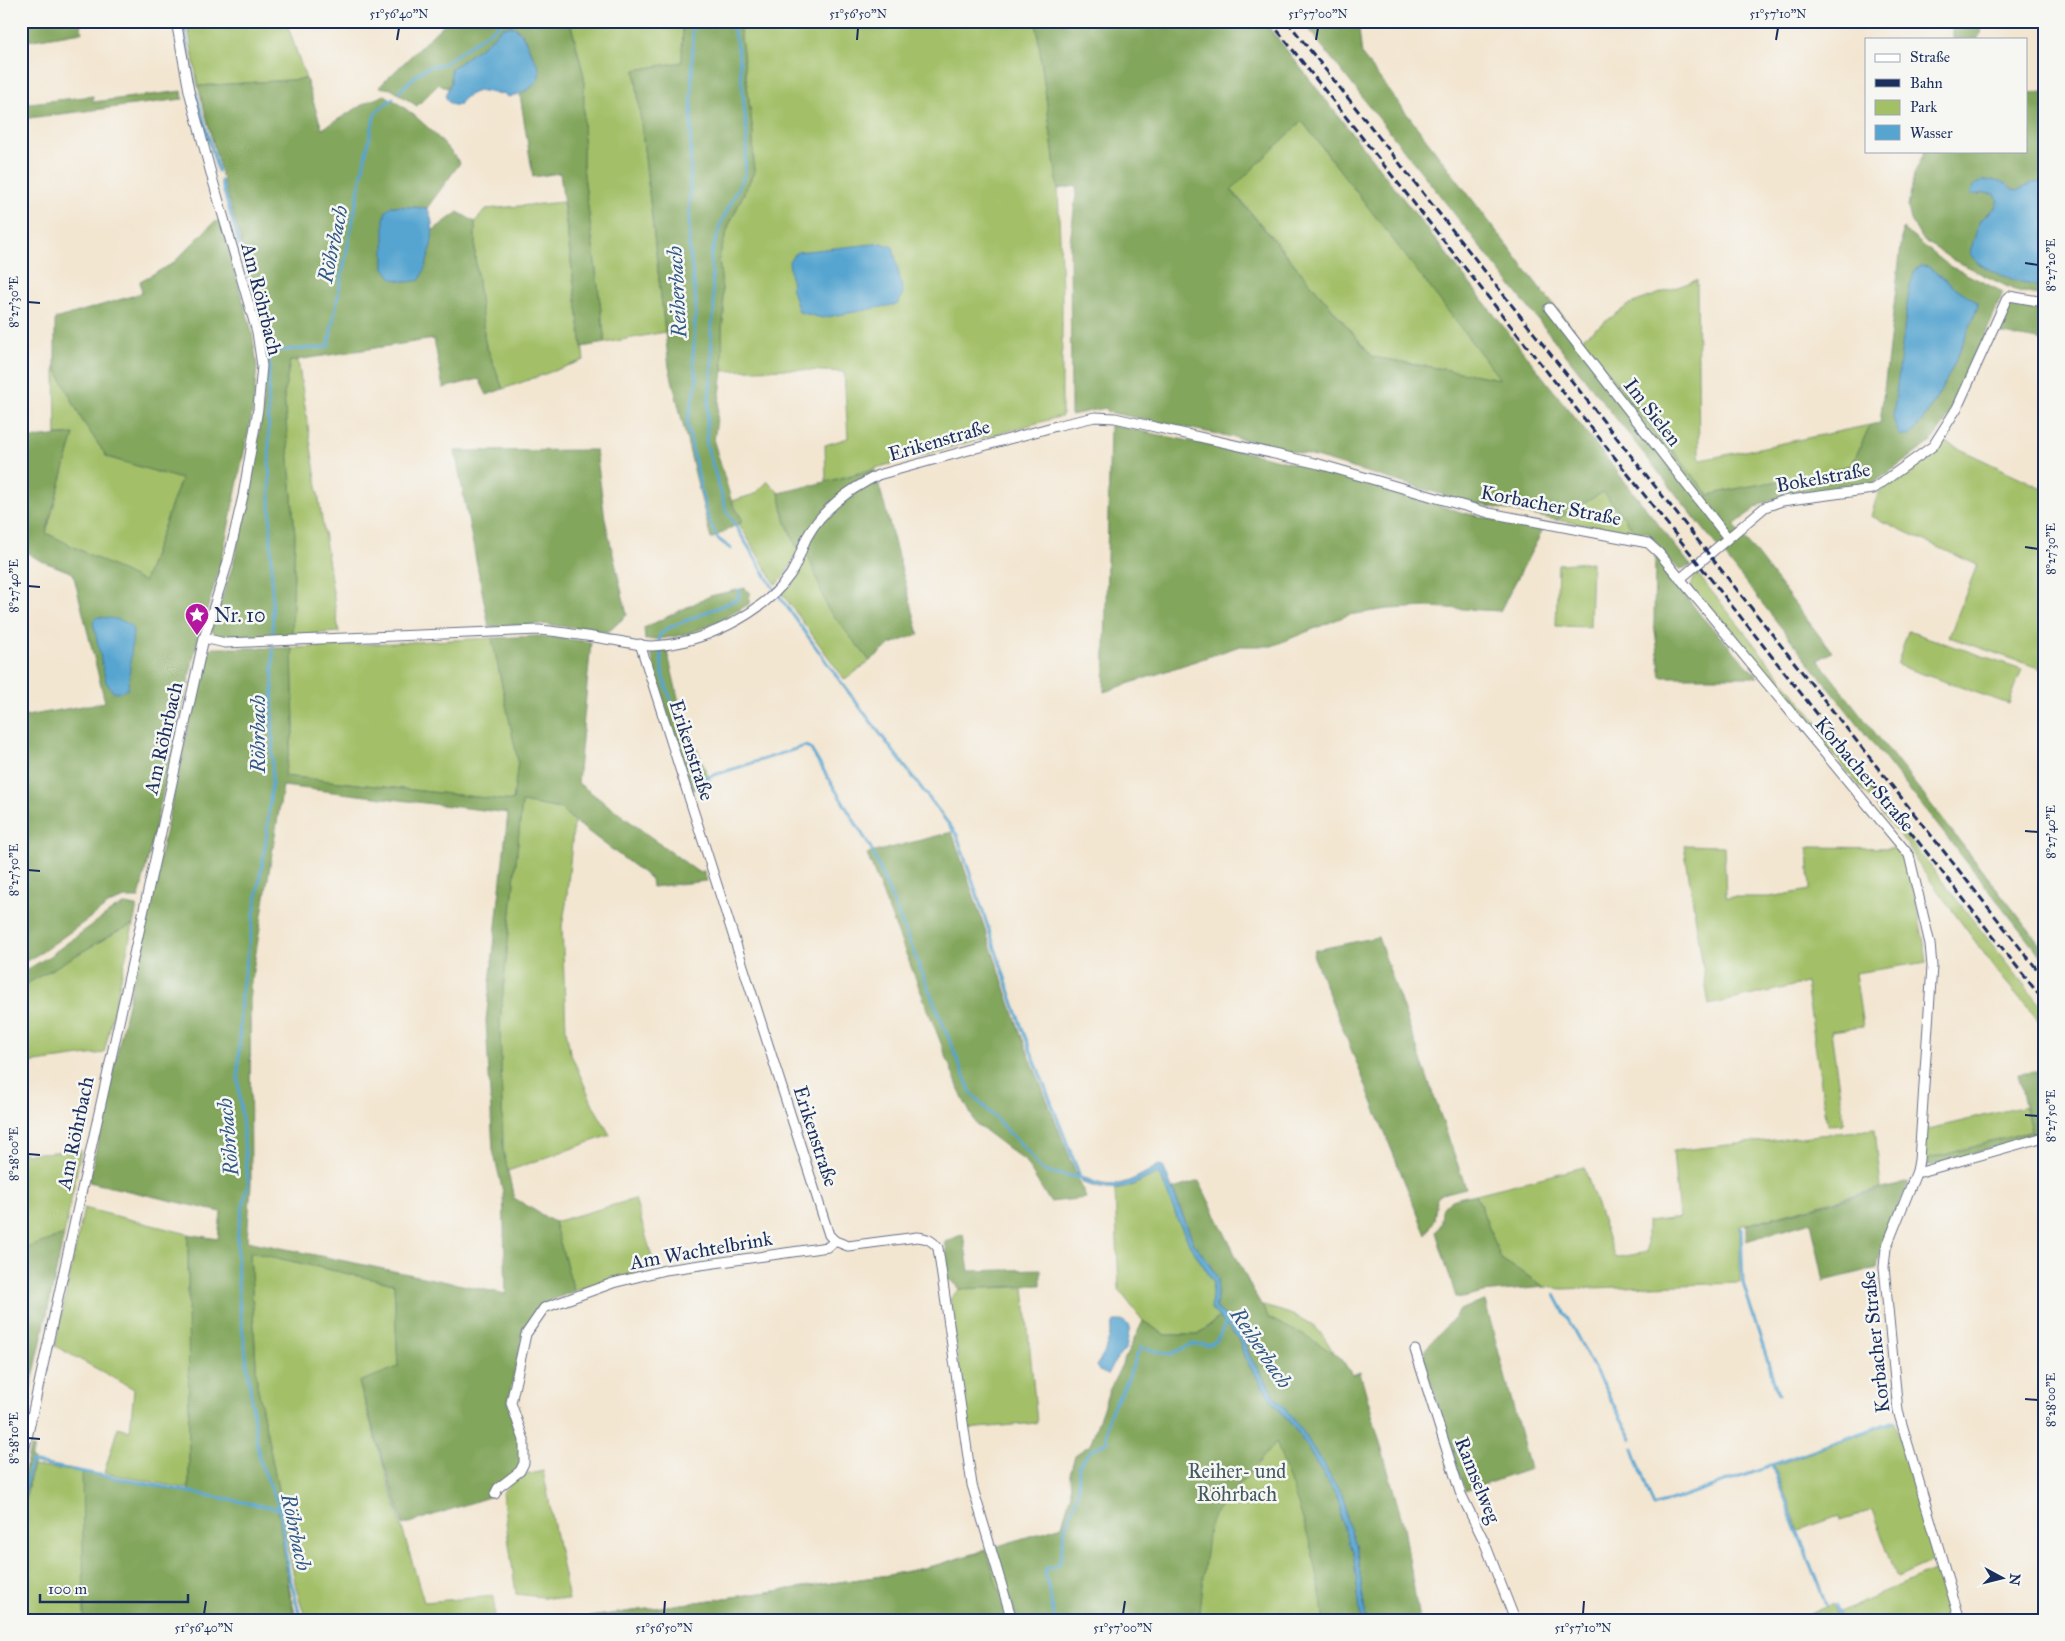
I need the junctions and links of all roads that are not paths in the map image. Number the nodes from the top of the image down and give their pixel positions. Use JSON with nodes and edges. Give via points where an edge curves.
{"nodes":[{"id":1,"x":176,"y":21,"type":"edge"},
{"id":2,"x":2044,"y":302,"type":"edge"},
{"id":3,"x":1549,"y":308,"type":"dead end"},
{"id":4,"x":1106,"y":417,"type":"joint"},
{"id":5,"x":1728,"y":538,"type":"junction"},
{"id":6,"x":1680,"y":579,"type":"junction"},
{"id":7,"x":204,"y":638,"type":"junction"},
{"id":8,"x":640,"y":644,"type":"junction"},
{"id":9,"x":2044,"y":1137,"type":"edge"},
{"id":10,"x":1917,"y":1171,"type":"junction"},
{"id":11,"x":835,"y":1242,"type":"junction"},
{"id":12,"x":1415,"y":1350,"type":"dead end"},
{"id":13,"x":21,"y":1465,"type":"edge"},
{"id":14,"x":495,"y":1494,"type":"dead end"},
{"id":15,"x":1012,"y":1620,"type":"edge"},
{"id":16,"x":1515,"y":1620,"type":"edge"},
{"id":17,"x":1960,"y":1620,"type":"edge"}],
"edges":[{"from":1,"to":7,"type":"street","name":"Am Röhrbach","via":[[189,91],[257,332],[262,366],[243,496],[227,565]]},
{"from":2,"to":5,"type":"street","name":"Bokelstraße","via":[[2006,298],[1958,408],[1944,431],[1933,446],[1888,480],[1873,489],[1770,504]]},
{"from":3,"to":5,"type":"street","name":"Im Sielen"},
{"from":4,"to":6,"type":"street","name":"Korbacher Straße","via":[[1319,464],[1503,516],[1639,540],[1648,543]]},
{"from":4,"to":8,"type":"street","name":"Erikenstraße","via":[[1060,424],[887,472],[853,488],[815,525],[790,575],[750,614],[704,635],[668,644]]},
{"from":5,"to":6,"type":"street","name":"Bokelstraße"},
{"from":6,"to":10,"type":"street","name":"Korbacher Straße","via":[[1909,855],[1930,944],[1932,966]]},
{"from":7,"to":8,"type":"street","name":"Erikenstraße","via":[[225,643],[539,630]]},
{"from":7,"to":13,"type":"street","name":"Am Röhrbach"},
{"from":8,"to":11,"type":"street","name":"Erikenstraße","via":[[829,1235]]},
{"from":9,"to":10,"type":"street"},
{"from":10,"to":17,"type":"street","name":"Korbacher Straße","via":[[1886,1248],[1884,1267],[1893,1366],[1898,1411]]},
{"from":11,"to":14,"type":"street","name":"Am Wachtelbrink","via":[[828,1247],[665,1270],[544,1308],[526,1334],[511,1403],[524,1440],[524,1463],[520,1471]]},
{"from":11,"to":15,"type":"street","via":[[848,1246],[916,1237],[927,1238],[938,1248],[972,1485]]},
{"from":12,"to":16,"type":"street","name":"Ramselweg","via":[[1460,1492],[1484,1541]]}]}
